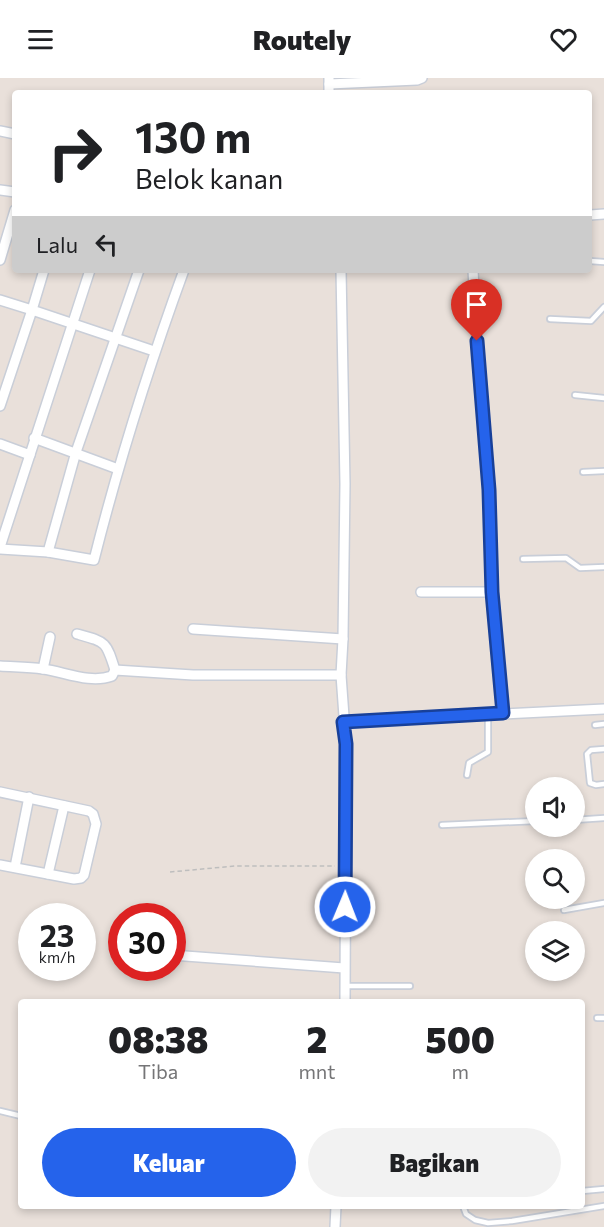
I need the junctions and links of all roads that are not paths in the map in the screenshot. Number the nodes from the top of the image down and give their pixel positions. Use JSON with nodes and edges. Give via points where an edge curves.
{"nodes":[{"id":1,"x":422,"y":78,"type":"edge"},
{"id":2,"x":329,"y":85,"type":"edge"},
{"id":3,"x":12,"y":220,"type":"edge"},
{"id":4,"x":0,"y":260,"type":"edge"},
{"id":5,"x":43,"y":273,"type":"edge"},
{"id":6,"x":89,"y":273,"type":"edge"},
{"id":7,"x":138,"y":273,"type":"edge"},
{"id":8,"x":183,"y":273,"type":"edge"},
{"id":9,"x":341,"y":273,"type":"edge"},
{"id":10,"x":473,"y":273,"type":"edge"},
{"id":11,"x":0,"y":300,"type":"edge"},
{"id":12,"x":604,"y":307,"type":"edge"},
{"id":13,"x":32,"y":310,"type":"junction"},
{"id":14,"x":550,"y":319,"type":"dead end"},
{"id":15,"x":72,"y":323,"type":"junction"},
{"id":16,"x":116,"y":338,"type":"junction"},
{"id":17,"x":154,"y":351,"type":"junction"},
{"id":18,"x":575,"y":395,"type":"dead end"},
{"id":19,"x":604,"y":398,"type":"edge"},
{"id":20,"x":0,"y":406,"type":"edge"},
{"id":21,"x":34,"y":438,"type":"junction"},
{"id":22,"x":0,"y":444,"type":"edge"},
{"id":23,"x":76,"y":452,"type":"junction"},
{"id":24,"x":30,"y":455,"type":"junction"},
{"id":25,"x":118,"y":469,"type":"junction"},
{"id":26,"x":604,"y":471,"type":"edge"},
{"id":27,"x":584,"y":472,"type":"dead end"},
{"id":28,"x":0,"y":548,"type":"edge"},
{"id":29,"x":48,"y":552,"type":"junction"},
{"id":30,"x":523,"y":559,"type":"dead end"},
{"id":31,"x":604,"y":567,"type":"edge"},
{"id":32,"x":420,"y":592,"type":"dead end"},
{"id":33,"x":492,"y":592,"type":"junction"},
{"id":34,"x":193,"y":629,"type":"dead end"},
{"id":35,"x":77,"y":634,"type":"dead end"},
{"id":36,"x":50,"y":637,"type":"dead end"},
{"id":37,"x":344,"y":639,"type":"junction"},
{"id":38,"x":0,"y":666,"type":"edge"},
{"id":39,"x":43,"y":669,"type":"junction"},
{"id":40,"x":115,"y":670,"type":"junction"},
{"id":41,"x":341,"y":675,"type":"junction"},
{"id":42,"x":604,"y":710,"type":"edge"},
{"id":43,"x":503,"y":713,"type":"junction"},
{"id":44,"x":488,"y":714,"type":"junction"},
{"id":45,"x":343,"y":722,"type":"junction"},
{"id":46,"x":604,"y":724,"type":"edge"},
{"id":47,"x":595,"y":725,"type":"dead end"},
{"id":48,"x":604,"y":749,"type":"edge"},
{"id":49,"x":466,"y":775,"type":"dead end"},
{"id":50,"x":604,"y":784,"type":"edge"},
{"id":51,"x":0,"y":792,"type":"edge"},
{"id":52,"x":29,"y":797,"type":"junction"},
{"id":53,"x":64,"y":806,"type":"junction"},
{"id":54,"x":604,"y":818,"type":"edge"},
{"id":55,"x":585,"y":819,"type":"edge"},
{"id":56,"x":525,"y":821,"type":"edge"},
{"id":57,"x":441,"y":825,"type":"dead end"},
{"id":58,"x":0,"y":865,"type":"edge"},
{"id":59,"x":15,"y":867,"type":"junction"},
{"id":60,"x":48,"y":874,"type":"junction"},
{"id":61,"x":604,"y":903,"type":"edge"},
{"id":62,"x":564,"y":910,"type":"dead end"},
{"id":63,"x":186,"y":957,"type":"edge"},
{"id":64,"x":344,"y":968,"type":"junction"},
{"id":65,"x":345,"y":986,"type":"junction"},
{"id":66,"x":410,"y":986,"type":"dead end"},
{"id":67,"x":345,"y":999,"type":"edge"},
{"id":68,"x":597,"y":1018,"type":"dead end"},
{"id":69,"x":604,"y":1018,"type":"edge"},
{"id":70,"x":0,"y":1111,"type":"edge"},
{"id":71,"x":18,"y":1115,"type":"edge"},
{"id":72,"x":604,"y":1189,"type":"edge"},
{"id":73,"x":585,"y":1191,"type":"edge"},
{"id":74,"x":604,"y":1206,"type":"edge"},
{"id":75,"x":336,"y":1209,"type":"edge"},
{"id":76,"x":464,"y":1209,"type":"edge"},
{"id":77,"x":335,"y":1227,"type":"edge"}],
"edges":[{"from":1,"to":2,"type":"street"},
{"from":3,"to":4,"type":"street"},
{"from":5,"to":13,"type":"street"},
{"from":6,"to":15,"type":"street"},
{"from":7,"to":16,"type":"street"},
{"from":8,"to":17,"type":"street"},
{"from":9,"to":37,"type":"street"},
{"from":10,"to":33,"type":"street","via":[[491,512]]},
{"from":11,"to":13,"type":"street"},
{"from":12,"to":14,"type":"lane","via":[[591,321]]},
{"from":13,"to":15,"type":"street"},
{"from":13,"to":20,"type":"street"},
{"from":15,"to":16,"type":"street"},
{"from":15,"to":21,"type":"street"},
{"from":16,"to":17,"type":"street"},
{"from":16,"to":23,"type":"street"},
{"from":17,"to":25,"type":"street"},
{"from":18,"to":19,"type":"lane"},
{"from":21,"to":23,"type":"street"},
{"from":21,"to":24,"type":"street"},
{"from":22,"to":24,"type":"street"},
{"from":23,"to":25,"type":"street"},
{"from":23,"to":29,"type":"street"},
{"from":24,"to":28,"type":"street"},
{"from":25,"to":29,"type":"street","via":[[94,560]]},
{"from":26,"to":27,"type":"lane"},
{"from":28,"to":29,"type":"street"},
{"from":30,"to":31,"type":"lane","via":[[566,558],[580,568]]},
{"from":32,"to":33,"type":"street"},
{"from":33,"to":43,"type":"street"},
{"from":34,"to":37,"type":"street"},
{"from":35,"to":40,"type":"street","via":[[102,642]]},
{"from":36,"to":39,"type":"street"},
{"from":37,"to":41,"type":"street"},
{"from":38,"to":39,"type":"street"},
{"from":39,"to":40,"type":"street","via":[[102,679],[112,676]]},
{"from":40,"to":41,"type":"street","via":[[193,675]]},
{"from":41,"to":45,"type":"street"},
{"from":42,"to":43,"type":"street"},
{"from":43,"to":44,"type":"street"},
{"from":44,"to":45,"type":"street"},
{"from":44,"to":49,"type":"lane","via":[[488,752],[469,763]]},
{"from":45,"to":64,"type":"street"},
{"from":46,"to":47,"type":"lane"},
{"from":48,"to":50,"type":"lane","via":[[587,754],[590,783]]},
{"from":51,"to":52,"type":"street"},
{"from":52,"to":53,"type":"street"},
{"from":52,"to":59,"type":"street"},
{"from":53,"to":60,"type":"street"},
{"from":53,"to":60,"type":"street","via":[[93,814],[96,824],[84,875],[74,879]]},
{"from":54,"to":55,"type":"lane"},
{"from":56,"to":57,"type":"lane"},
{"from":58,"to":59,"type":"street"},
{"from":59,"to":60,"type":"street"},
{"from":61,"to":62,"type":"lane"},
{"from":63,"to":64,"type":"street"},
{"from":64,"to":65,"type":"street"},
{"from":65,"to":66,"type":"lane"},
{"from":65,"to":67,"type":"street"},
{"from":68,"to":69,"type":"lane"},
{"from":70,"to":71,"type":"lane"},
{"from":72,"to":73,"type":"lane"},
{"from":74,"to":76,"type":"lane","via":[[488,1223],[475,1220]]},
{"from":75,"to":77,"type":"street"}]}
